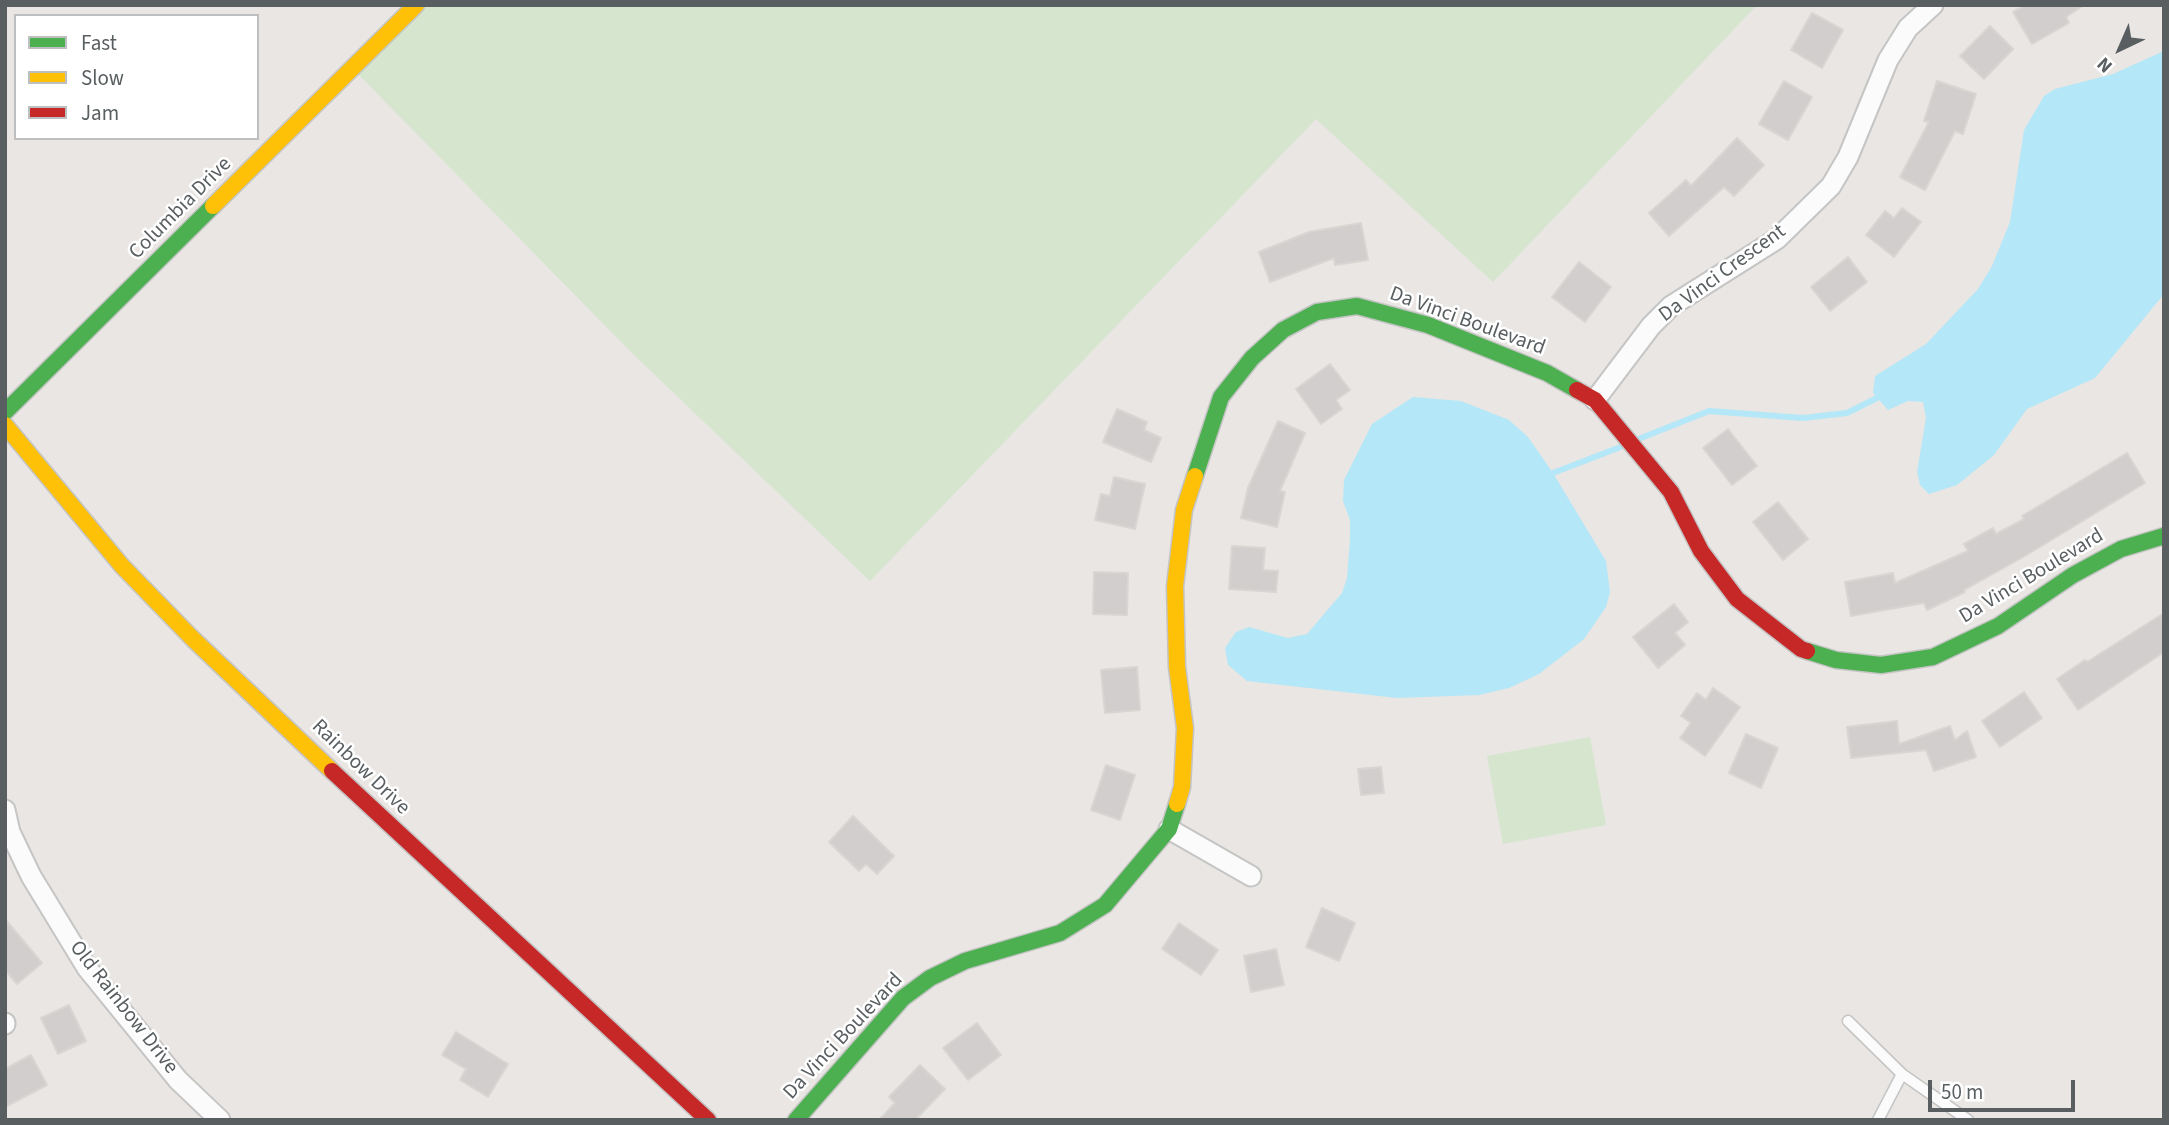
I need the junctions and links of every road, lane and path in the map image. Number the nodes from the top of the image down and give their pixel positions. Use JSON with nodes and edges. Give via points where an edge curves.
{"nodes":[{"id":1,"x":416,"y":5,"type":"edge"},
{"id":2,"x":1933,"y":5,"type":"edge"},
{"id":3,"x":1595,"y":400,"type":"junction"},
{"id":4,"x":5,"y":412,"type":"edge"},
{"id":5,"x":5,"y":425,"type":"edge"},
{"id":6,"x":2164,"y":536,"type":"edge"},
{"id":7,"x":5,"y":810,"type":"edge"},
{"id":8,"x":1169,"y":829,"type":"junction"},
{"id":9,"x":1251,"y":876,"type":"dead end"},
{"id":10,"x":1848,"y":1021,"type":"dead end"},
{"id":11,"x":1902,"y":1074,"type":"junction"},
{"id":12,"x":220,"y":1120,"type":"edge"},
{"id":13,"x":708,"y":1120,"type":"edge"},
{"id":14,"x":796,"y":1120,"type":"edge"},
{"id":15,"x":1878,"y":1120,"type":"edge"},
{"id":16,"x":1968,"y":1120,"type":"edge"}],
"edges":[{"from":1,"to":4,"type":"street","name":"Columbia Drive"},
{"from":2,"to":3,"type":"street","name":"Da Vinci Crescent","via":[[1908,28],[1888,60],[1848,157],[1831,186],[1777,239],[1671,306]]},
{"from":3,"to":6,"type":"street","name":"Da Vinci Boulevard","via":[[1671,492],[1701,551],[1737,599],[1801,649],[1836,660],[1881,665],[1933,657],[1998,626],[2121,549]]},
{"from":3,"to":8,"type":"street","name":"Da Vinci Boulevard","via":[[1500,352],[1428,325],[1357,306],[1317,312],[1283,330],[1252,358],[1221,397],[1184,510],[1175,586],[1177,667],[1185,728],[1182,787]]},
{"from":5,"to":13,"type":"street","name":"Rainbow Drive","via":[[122,566],[193,639]]},
{"from":7,"to":12,"type":"street","name":"Old Rainbow Drive","via":[[31,876],[87,968],[178,1080]]},
{"from":8,"to":9,"type":"street"},
{"from":8,"to":14,"type":"street","name":"Da Vinci Boulevard","via":[[1105,905],[1060,933],[965,961],[903,998]]},
{"from":10,"to":11,"type":"lane"},
{"from":11,"to":15,"type":"lane"},
{"from":11,"to":16,"type":"lane"}]}
